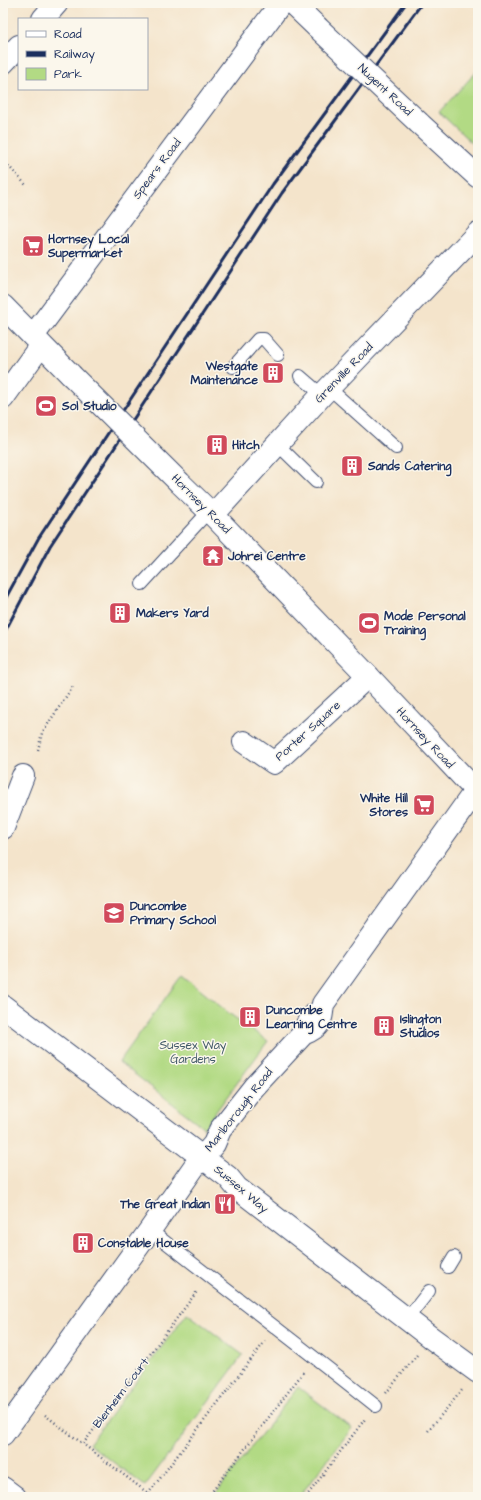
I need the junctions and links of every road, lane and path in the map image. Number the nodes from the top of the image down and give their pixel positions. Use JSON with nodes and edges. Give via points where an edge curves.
{"nodes":[{"id":1,"x":57,"y":3,"type":"edge"},
{"id":2,"x":280,"y":3,"type":"edge"},
{"id":3,"x":292,"y":3,"type":"edge"},
{"id":4,"x":44,"y":18,"type":"edge"},
{"id":5,"x":18,"y":47,"type":"edge"},
{"id":6,"x":3,"y":63,"type":"edge"},
{"id":7,"x":3,"y":160,"type":"edge"},
{"id":8,"x":478,"y":177,"type":"edge"},
{"id":9,"x":26,"y":185,"type":"dead end"},
{"id":10,"x":478,"y":233,"type":"edge"},
{"id":11,"x":3,"y":306,"type":"edge"},
{"id":12,"x":37,"y":340,"type":"junction"},
{"id":13,"x":278,"y":355,"type":"dead end"},
{"id":14,"x":233,"y":367,"type":"dead end"},
{"id":15,"x":300,"y":376,"type":"dead end"},
{"id":16,"x":326,"y":392,"type":"junction"},
{"id":17,"x":3,"y":398,"type":"edge"},
{"id":18,"x":278,"y":445,"type":"junction"},
{"id":19,"x":396,"y":448,"type":"dead end"},
{"id":20,"x":316,"y":482,"type":"dead end"},
{"id":21,"x":211,"y":513,"type":"junction"},
{"id":22,"x":142,"y":584,"type":"dead end"},
{"id":23,"x":368,"y":676,"type":"junction"},
{"id":24,"x":73,"y":686,"type":"dead end"},
{"id":25,"x":244,"y":742,"type":"dead end"},
{"id":26,"x":38,"y":750,"type":"dead end"},
{"id":27,"x":23,"y":776,"type":"dead end"},
{"id":28,"x":477,"y":790,"type":"edge"},
{"id":29,"x":4,"y":824,"type":"edge"},
{"id":30,"x":3,"y":1006,"type":"edge"},
{"id":31,"x":201,"y":1157,"type":"junction"},
{"id":32,"x":150,"y":1230,"type":"junction"},
{"id":33,"x":208,"y":1277,"type":"junction"},
{"id":34,"x":428,"y":1291,"type":"dead end"},
{"id":35,"x":407,"y":1319,"type":"junction"},
{"id":36,"x":276,"y":1327,"type":"junction"},
{"id":37,"x":315,"y":1357,"type":"junction"},
{"id":38,"x":477,"y":1372,"type":"edge"},
{"id":39,"x":27,"y":1401,"type":"junction"},
{"id":40,"x":376,"y":1406,"type":"dead end"},
{"id":41,"x":428,"y":1431,"type":"dead end"},
{"id":42,"x":3,"y":1434,"type":"edge"},
{"id":43,"x":83,"y":1444,"type":"junction"},
{"id":44,"x":3,"y":1488,"type":"edge"},
{"id":45,"x":148,"y":1494,"type":"junction"},
{"id":46,"x":15,"y":1497,"type":"edge"},
{"id":47,"x":152,"y":1497,"type":"edge"},
{"id":48,"x":208,"y":1497,"type":"edge"}],
"edges":[{"from":1,"to":4,"type":"street"},
{"from":2,"to":12,"type":"street","name":"Spears Road"},
{"from":3,"to":8,"type":"street","name":"Nugent Road","bridge":true},
{"from":5,"to":6,"type":"street"},
{"from":7,"to":9,"type":"path"},
{"from":10,"to":16,"type":"street","name":"Grenville Road"},
{"from":11,"to":12,"type":"street","name":"Hornsey Road"},
{"from":12,"to":17,"type":"street","name":"Spears Road"},
{"from":12,"to":21,"type":"street","name":"Hornsey Road","bridge":true},
{"from":13,"to":14,"type":"lane","via":[[264,339],[258,339]]},
{"from":15,"to":16,"type":"lane"},
{"from":16,"to":18,"type":"street","name":"Grenville Road"},
{"from":16,"to":19,"type":"lane"},
{"from":18,"to":20,"type":"lane"},
{"from":18,"to":21,"type":"street","name":"Grenville Road"},
{"from":21,"to":22,"type":"lane"},
{"from":21,"to":23,"type":"street","name":"Hornsey Road"},
{"from":23,"to":25,"type":"street","name":"Porter Square","via":[[274,763]]},
{"from":23,"to":28,"type":"street","name":"Hornsey Road"},
{"from":24,"to":26,"type":"path","via":[[42,733]]},
{"from":27,"to":29,"type":"street"},
{"from":28,"to":31,"type":"street","name":"Marlborough Road","via":[[323,1004],[321,1021],[313,1030],[303,1034],[254,1087],[220,1130],[214,1144]]},
{"from":30,"to":31,"type":"street","name":"Sussex Way"},
{"from":31,"to":32,"type":"street","name":"Marlborough Road"},
{"from":31,"to":35,"type":"street","name":"Sussex Way","via":[[228,1177],[237,1188]]},
{"from":32,"to":33,"type":"lane"},
{"from":32,"to":39,"type":"street","name":"Marlborough Road"},
{"from":33,"to":36,"type":"lane"},
{"from":33,"to":43,"type":"path","name":"Blenheim Court"},
{"from":34,"to":35,"type":"lane"},
{"from":35,"to":38,"type":"street","name":"Sussex Way"},
{"from":36,"to":37,"type":"lane"},
{"from":36,"to":45,"type":"path"},
{"from":37,"to":40,"type":"lane"},
{"from":37,"to":48,"type":"path"},
{"from":38,"to":41,"type":"path"},
{"from":39,"to":42,"type":"street","name":"Marlborough Road"},
{"from":39,"to":43,"type":"path"},
{"from":43,"to":45,"type":"path"},
{"from":44,"to":46,"type":"street"},
{"from":45,"to":47,"type":"path"}]}
